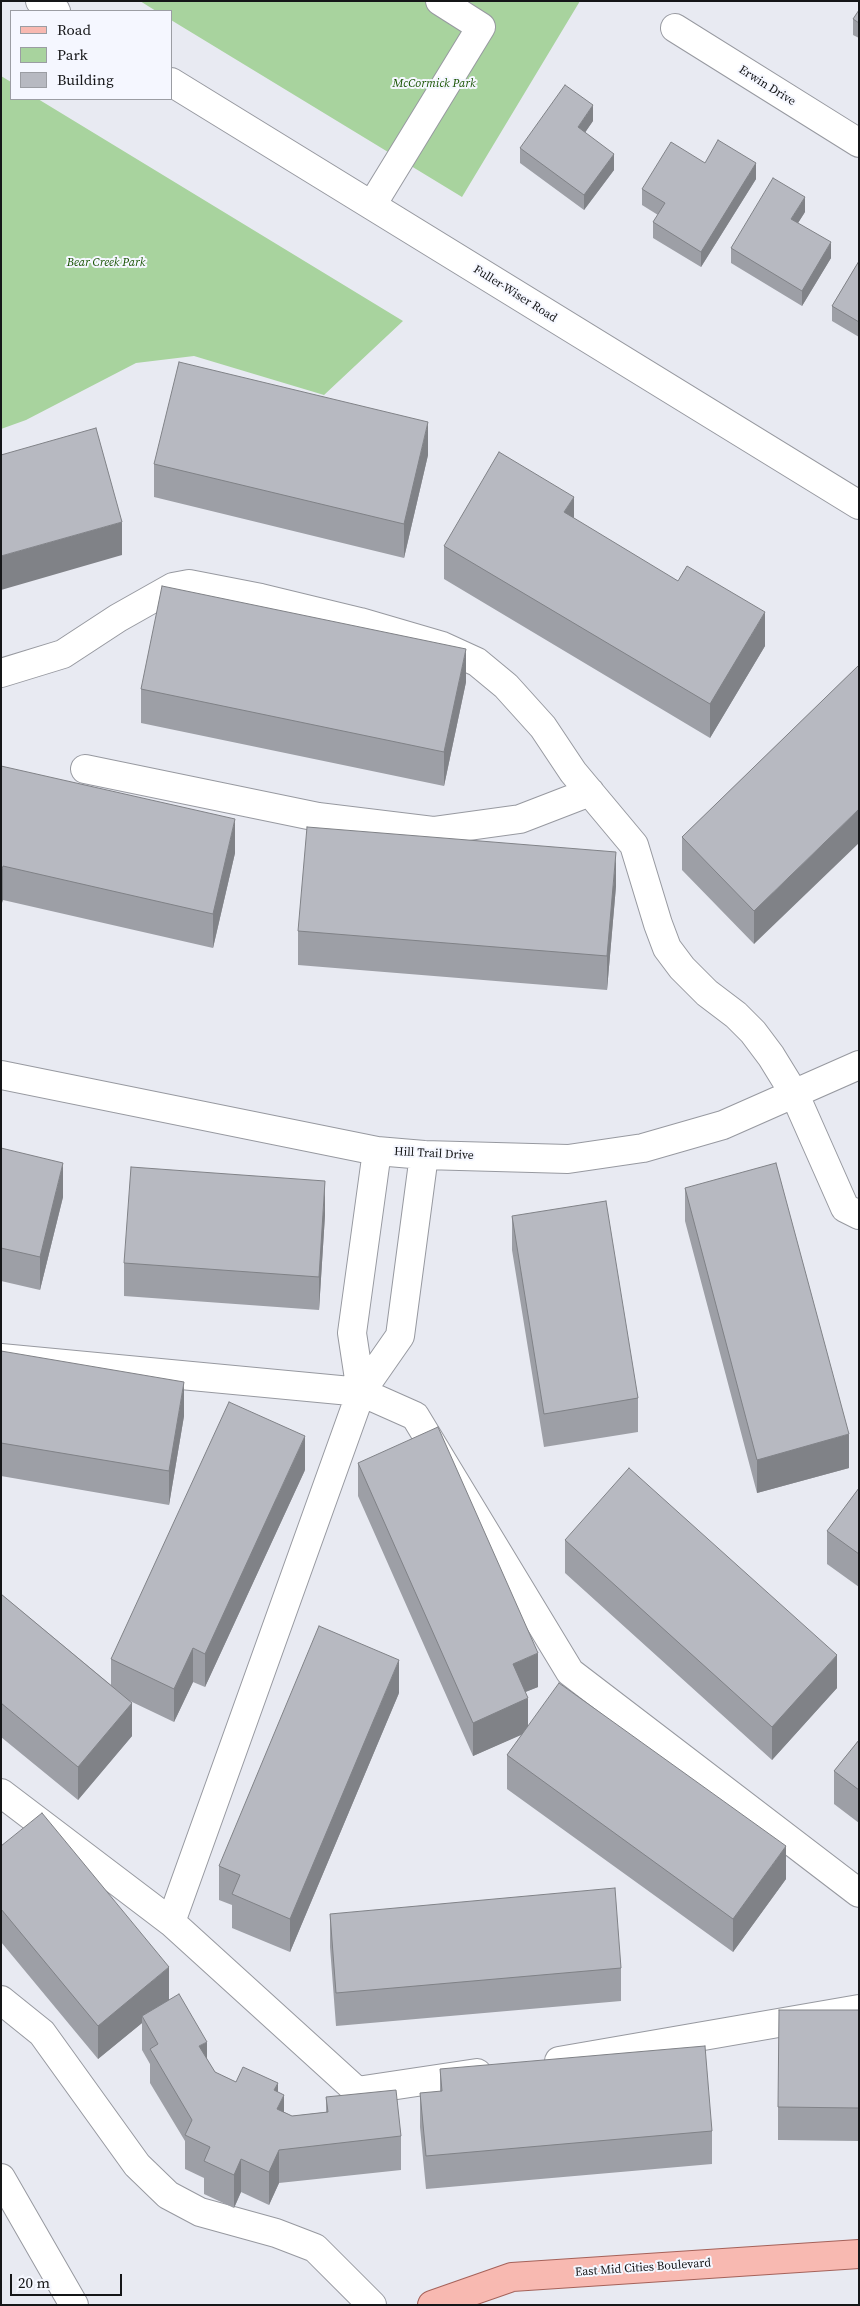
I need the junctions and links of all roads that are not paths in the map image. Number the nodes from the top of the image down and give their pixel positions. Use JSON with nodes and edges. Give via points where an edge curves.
{"nodes":[{"id":1,"x":40,"y":1,"type":"edge"},
{"id":2,"x":440,"y":1,"type":"edge"},
{"id":3,"x":54,"y":10,"type":"edge"},
{"id":4,"x":675,"y":28,"type":"dead end"},
{"id":5,"x":172,"y":83,"type":"edge"},
{"id":6,"x":859,"y":144,"type":"edge"},
{"id":7,"x":372,"y":206,"type":"junction"},
{"id":8,"x":859,"y":505,"type":"edge"},
{"id":9,"x":1,"y":672,"type":"edge"},
{"id":10,"x":85,"y":770,"type":"dead end"},
{"id":11,"x":590,"y":792,"type":"junction"},
{"id":12,"x":859,"y":1065,"type":"edge"},
{"id":13,"x":1,"y":1075,"type":"edge"},
{"id":14,"x":795,"y":1095,"type":"junction"},
{"id":15,"x":377,"y":1151,"type":"junction"},
{"id":16,"x":424,"y":1155,"type":"junction"},
{"id":17,"x":859,"y":1215,"type":"edge"},
{"id":18,"x":1,"y":1358,"type":"edge"},
{"id":19,"x":361,"y":1392,"type":"junction"},
{"id":20,"x":1,"y":1793,"type":"edge"},
{"id":21,"x":859,"y":1893,"type":"edge"},
{"id":22,"x":171,"y":1922,"type":"junction"},
{"id":23,"x":1,"y":2000,"type":"edge"},
{"id":24,"x":859,"y":2009,"type":"edge"},
{"id":25,"x":530,"y":2066,"type":"edge"},
{"id":26,"x":501,"y":2070,"type":"edge"},
{"id":27,"x":1,"y":2178,"type":"edge"},
{"id":28,"x":859,"y":2254,"type":"edge"},
{"id":29,"x":74,"y":2305,"type":"edge"},
{"id":30,"x":372,"y":2305,"type":"edge"},
{"id":31,"x":432,"y":2305,"type":"edge"}],
"edges":[{"from":1,"to":3,"type":"street"},
{"from":2,"to":7,"type":"street","via":[[481,27]]},
{"from":4,"to":6,"type":"street","name":"Erwin Drive"},
{"from":5,"to":7,"type":"street","name":"Fuller-Wiser Road"},
{"from":7,"to":8,"type":"street","name":"Fuller-Wiser Road"},
{"from":9,"to":11,"type":"street","via":[[63,654],[173,587],[189,584],[261,598],[369,624],[442,646],[477,662],[506,686],[543,727]]},
{"from":10,"to":11,"type":"street","via":[[318,817],[433,831],[520,819]]},
{"from":11,"to":14,"type":"street","via":[[634,845],[667,948],[707,993],[753,1032]]},
{"from":12,"to":14,"type":"street","name":"Hill Trail Drive"},
{"from":13,"to":15,"type":"street","name":"Hill Trail Drive"},
{"from":14,"to":16,"type":"street","name":"Hill Trail Drive","via":[[723,1125],[643,1148],[568,1159]]},
{"from":14,"to":17,"type":"street","via":[[845,1208]]},
{"from":15,"to":16,"type":"street","name":"Hill Trail Drive"},
{"from":15,"to":19,"type":"street","via":[[352,1334]]},
{"from":16,"to":19,"type":"street","via":[[400,1336]]},
{"from":18,"to":19,"type":"street"},
{"from":19,"to":21,"type":"street","via":[[415,1416],[570,1672]]},
{"from":19,"to":22,"type":"street"},
{"from":20,"to":22,"type":"street"},
{"from":22,"to":26,"type":"street","via":[[357,2091]]},
{"from":23,"to":30,"type":"street","via":[[42,2033],[137,2165],[168,2195],[200,2212],[276,2233],[315,2248]]},
{"from":24,"to":25,"type":"street"},
{"from":27,"to":29,"type":"street"},
{"from":28,"to":31,"type":"main road","name":"East Mid Cities Boulevard","via":[[512,2277]]}]}
